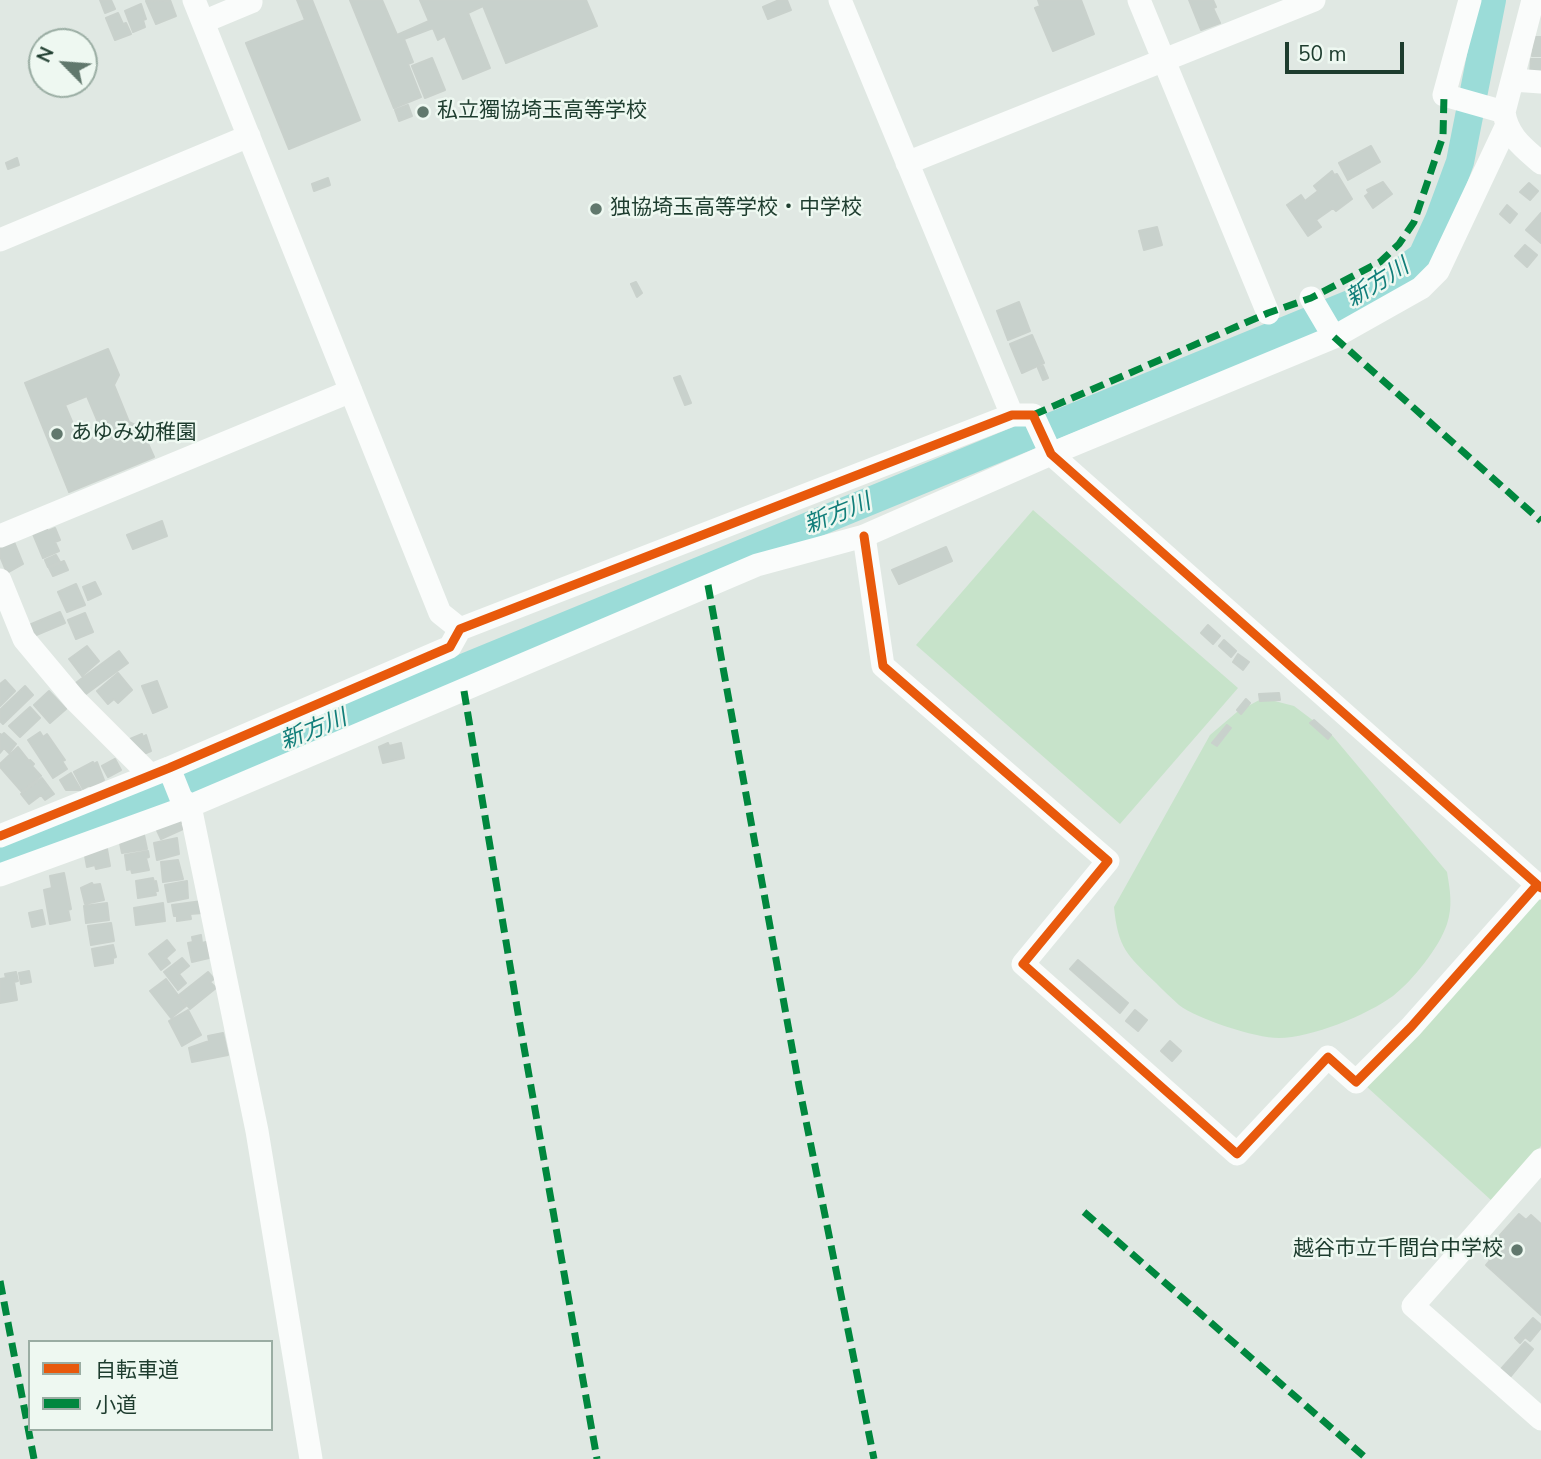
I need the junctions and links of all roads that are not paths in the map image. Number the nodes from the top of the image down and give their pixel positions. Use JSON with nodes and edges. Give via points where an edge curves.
{"nodes":[{"id":1,"x":194,"y":0,"type":"edge"},
{"id":2,"x":250,"y":0,"type":"edge"},
{"id":3,"x":840,"y":0,"type":"edge"},
{"id":4,"x":1139,"y":0,"type":"edge"},
{"id":5,"x":1314,"y":0,"type":"edge"},
{"id":6,"x":1470,"y":0,"type":"edge"},
{"id":7,"x":1533,"y":0,"type":"edge"},
{"id":8,"x":203,"y":22,"type":"junction"},
{"id":9,"x":1163,"y":59,"type":"junction"},
{"id":10,"x":1513,"y":80,"type":"junction"},
{"id":11,"x":1541,"y":82,"type":"edge"},
{"id":12,"x":1505,"y":120,"type":"junction"},
{"id":13,"x":249,"y":136,"type":"junction"},
{"id":14,"x":907,"y":163,"type":"junction"},
{"id":15,"x":1541,"y":163,"type":"edge"},
{"id":16,"x":0,"y":240,"type":"edge"},
{"id":17,"x":1311,"y":298,"type":"dead end"},
{"id":18,"x":1268,"y":313,"type":"dead end"},
{"id":19,"x":1334,"y":337,"type":"junction"},
{"id":20,"x":351,"y":391,"type":"junction"},
{"id":21,"x":1022,"y":415,"type":"junction"},
{"id":22,"x":1047,"y":448,"type":"junction"},
{"id":23,"x":0,"y":536,"type":"edge"},
{"id":24,"x":864,"y":536,"type":"junction"},
{"id":25,"x":0,"y":580,"type":"edge"},
{"id":26,"x":460,"y":629,"type":"junction"},
{"id":27,"x":164,"y":772,"type":"junction"},
{"id":28,"x":186,"y":802,"type":"junction"},
{"id":29,"x":0,"y":836,"type":"edge"},
{"id":30,"x":0,"y":875,"type":"edge"},
{"id":31,"x":1539,"y":887,"type":"edge"},
{"id":32,"x":1541,"y":1160,"type":"edge"},
{"id":33,"x":1541,"y":1419,"type":"edge"},
{"id":34,"x":311,"y":1459,"type":"edge"}],
"edges":[{"from":1,"to":8,"type":"street"},
{"from":2,"to":8,"type":"street"},
{"from":3,"to":14,"type":"street"},
{"from":4,"to":9,"type":"street"},
{"from":5,"to":9,"type":"street"},
{"from":6,"to":12,"type":"street","via":[[1444,95]]},
{"from":7,"to":10,"type":"street"},
{"from":8,"to":13,"type":"street"},
{"from":9,"to":14,"type":"street"},
{"from":9,"to":18,"type":"street"},
{"from":10,"to":11,"type":"street"},
{"from":10,"to":12,"type":"street"},
{"from":12,"to":15,"type":"street","via":[[1520,144]]},
{"from":12,"to":19,"type":"street","via":[[1438,271],[1421,288]]},
{"from":13,"to":16,"type":"street"},
{"from":13,"to":20,"type":"street"},
{"from":14,"to":21,"type":"street"},
{"from":17,"to":19,"type":"street"},
{"from":19,"to":22,"type":"street"},
{"from":20,"to":23,"type":"street"},
{"from":20,"to":26,"type":"street","via":[[440,613]]},
{"from":21,"to":22,"type":"street"},
{"from":21,"to":26,"type":"street"},
{"from":22,"to":24,"type":"street"},
{"from":22,"to":31,"type":"street"},
{"from":24,"to":28,"type":"street","via":[[757,565]]},
{"from":24,"to":31,"type":"street","via":[[883,666],[1108,861],[1023,964],[1237,1154],[1328,1057],[1356,1082]]},
{"from":25,"to":27,"type":"street","via":[[24,639],[76,701]]},
{"from":26,"to":27,"type":"street","via":[[450,647]]},
{"from":27,"to":28,"type":"street"},
{"from":27,"to":29,"type":"street"},
{"from":28,"to":30,"type":"street"},
{"from":28,"to":34,"type":"street","via":[[257,1130]]},
{"from":32,"to":33,"type":"street","via":[[1413,1306]]}]}
